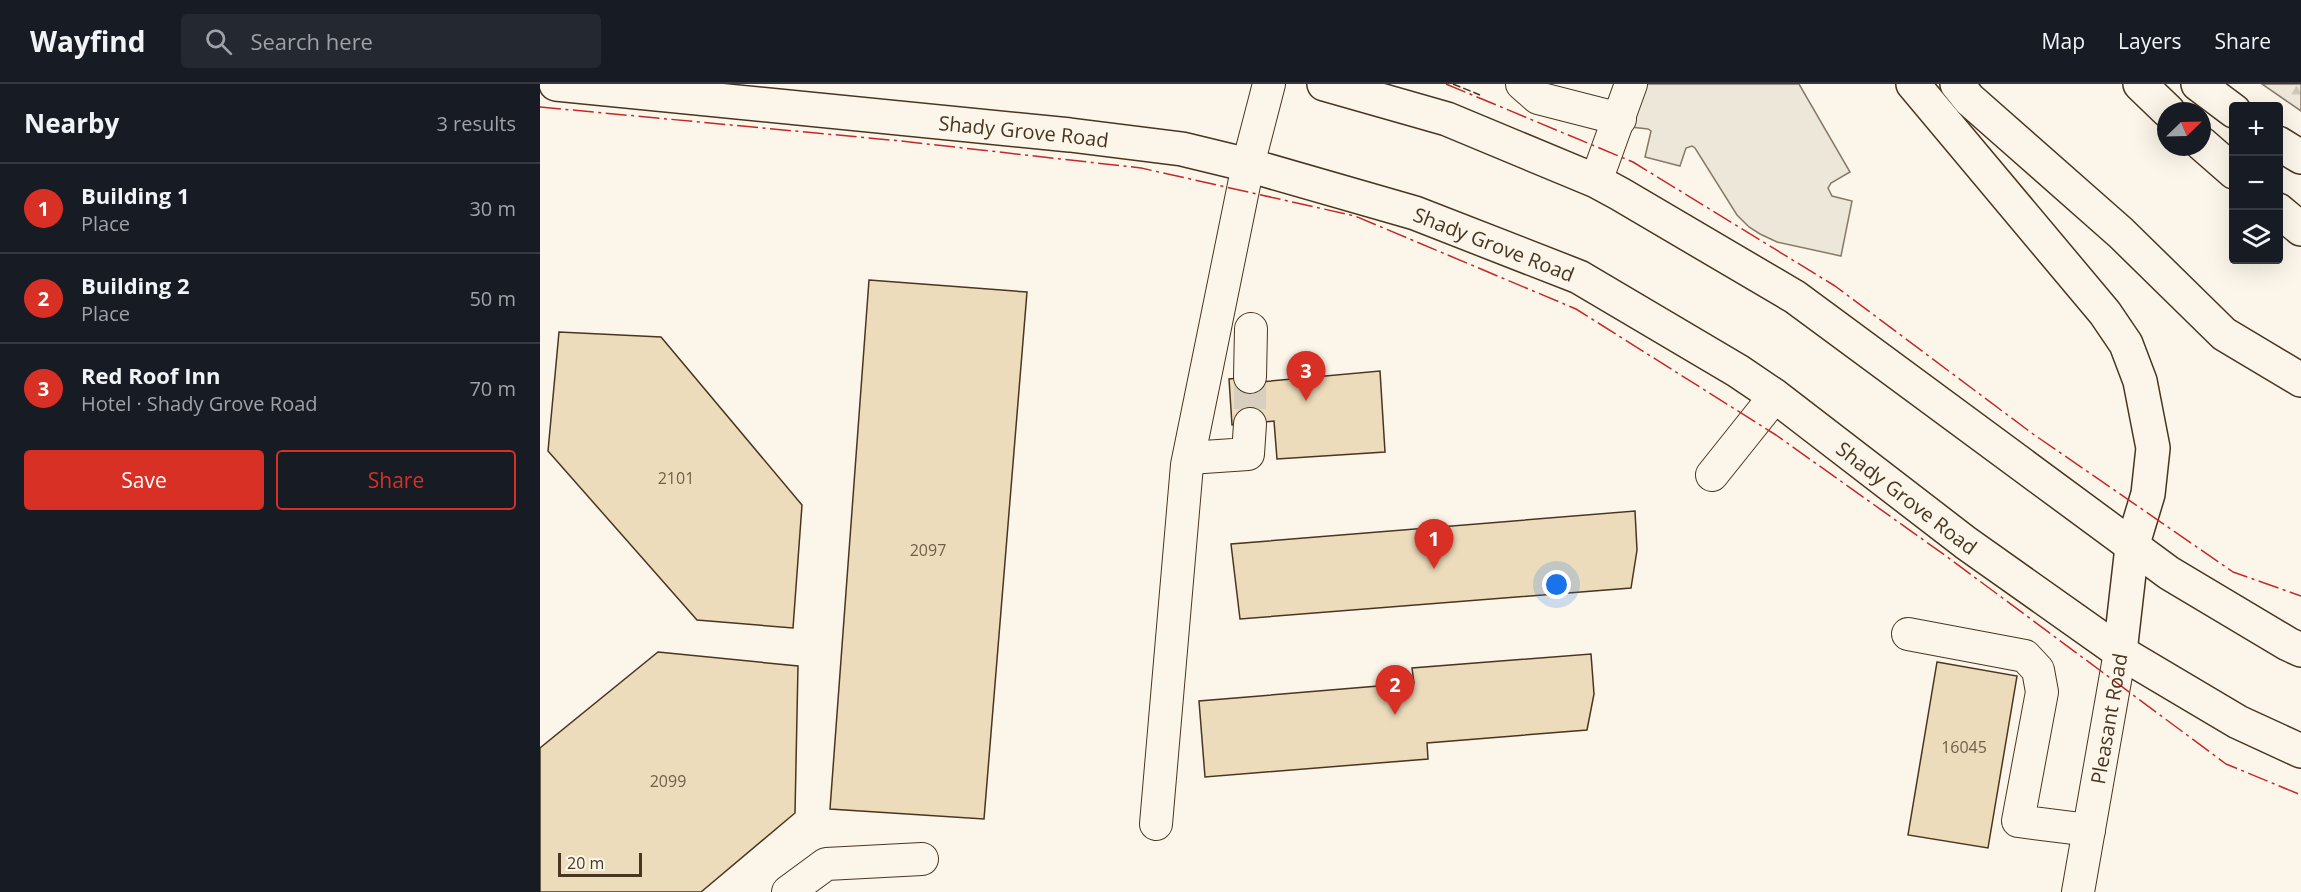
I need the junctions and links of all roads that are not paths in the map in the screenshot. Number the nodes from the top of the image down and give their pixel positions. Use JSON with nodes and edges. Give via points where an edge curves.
{"nodes":[{"id":1,"x":556,"y":84,"type":"edge"},
{"id":2,"x":1269,"y":84,"type":"edge"},
{"id":3,"x":1324,"y":84,"type":"edge"},
{"id":4,"x":1522,"y":84,"type":"edge"},
{"id":5,"x":1631,"y":84,"type":"edge"},
{"id":6,"x":1913,"y":84,"type":"edge"},
{"id":7,"x":1958,"y":84,"type":"edge"},
{"id":8,"x":2140,"y":84,"type":"edge"},
{"id":9,"x":2199,"y":84,"type":"edge"},
{"id":10,"x":2159,"y":102,"type":"edge"},
{"id":11,"x":2229,"y":107,"type":"edge"},
{"id":12,"x":1620,"y":119,"type":"junction"},
{"id":13,"x":2283,"y":146,"type":"edge"},
{"id":14,"x":2211,"y":152,"type":"edge"},
{"id":15,"x":2301,"y":157,"type":"edge"},
{"id":16,"x":1248,"y":165,"type":"junction"},
{"id":17,"x":2229,"y":168,"type":"edge"},
{"id":18,"x":1596,"y":181,"type":"junction"},
{"id":19,"x":2283,"y":214,"type":"edge"},
{"id":20,"x":2301,"y":229,"type":"edge"},
{"id":21,"x":1251,"y":329,"type":"dead end"},
{"id":22,"x":1250,"y":377,"type":"tunnel mouth"},
{"id":23,"x":2301,"y":380,"type":"edge"},
{"id":24,"x":1775,"y":396,"type":"junction"},
{"id":25,"x":1250,"y":424,"type":"tunnel mouth"},
{"id":26,"x":1189,"y":458,"type":"junction"},
{"id":27,"x":1712,"y":475,"type":"dead end"},
{"id":28,"x":2132,"y":547,"type":"junction"},
{"id":29,"x":1908,"y":634,"type":"dead end"},
{"id":30,"x":2301,"y":650,"type":"edge"},
{"id":31,"x":2120,"y":652,"type":"junction"},
{"id":32,"x":2301,"y":751,"type":"edge"},
{"id":33,"x":1156,"y":824,"type":"dead end"},
{"id":34,"x":2089,"y":830,"type":"junction"},
{"id":35,"x":922,"y":859,"type":"dead end"},
{"id":36,"x":788,"y":892,"type":"edge"},
{"id":37,"x":2078,"y":892,"type":"edge"}],
"edges":[{"from":1,"to":16,"type":"main road","name":"Shady Grove Road","via":[[1070,135],[1182,149]]},
{"from":2,"to":16,"type":"street"},
{"from":3,"to":18,"type":"main road","via":[[1447,119]]},
{"from":4,"to":12,"type":"street","via":[[1538,98]]},
{"from":5,"to":12,"type":"street"},
{"from":6,"to":28,"type":"main road","name":"Pleasant Road","via":[[2105,313],[2126,344],[2140,381],[2153,448],[2148,494]]},
{"from":7,"to":23,"type":"main road","via":[[1969,99],[2121,233],[2224,334]]},
{"from":8,"to":10,"type":"main road"},
{"from":9,"to":11,"type":"main road"},
{"from":12,"to":18,"type":"street"},
{"from":13,"to":15,"type":"main road"},
{"from":14,"to":17,"type":"main road"},
{"from":16,"to":24,"type":"main road","name":"Shady Grove Road","via":[[1415,213],[1579,277]]},
{"from":16,"to":26,"type":"street"},
{"from":18,"to":28,"type":"main road","via":[[1795,297]]},
{"from":19,"to":20,"type":"main road"},
{"from":21,"to":22,"type":"street"},
{"from":24,"to":27,"type":"street"},
{"from":24,"to":31,"type":"main road","name":"Shady Grove Road","via":[[1966,543]]},
{"from":25,"to":26,"type":"street","via":[[1248,454]]},
{"from":26,"to":33,"type":"street"},
{"from":28,"to":30,"type":"main road"},
{"from":28,"to":31,"type":"main road","name":"Pleasant Road"},
{"from":29,"to":34,"type":"street","via":[[2025,656],[2038,670],[2042,692],[2018,821]]},
{"from":31,"to":32,"type":"main road","name":"Shady Grove Road","via":[[2238,722]]},
{"from":31,"to":34,"type":"street","name":"Pleasant Road"},
{"from":34,"to":37,"type":"street","name":"Pleasant Road"},
{"from":35,"to":36,"type":"street","via":[[826,864]]}]}
